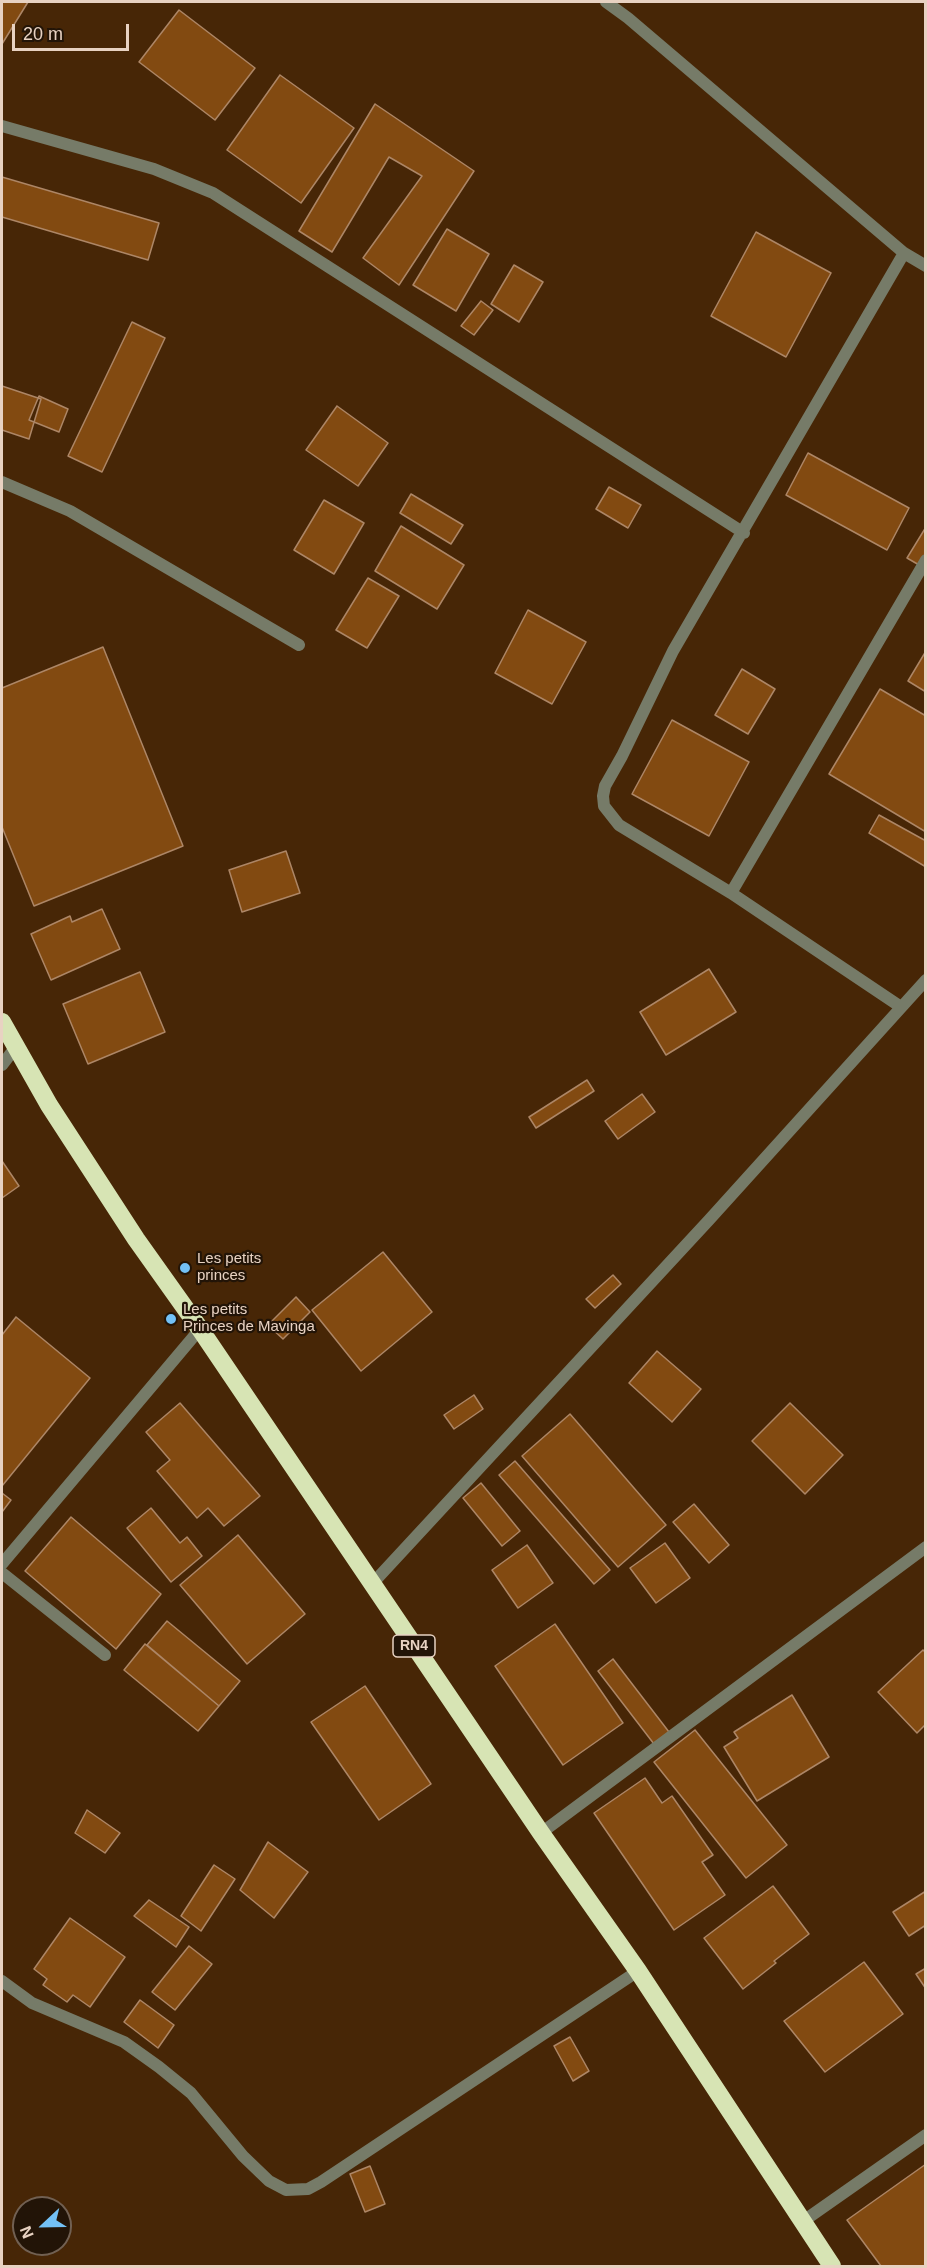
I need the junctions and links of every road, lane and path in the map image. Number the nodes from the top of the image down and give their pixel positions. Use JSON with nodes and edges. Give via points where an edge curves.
{"nodes":[{"id":1,"x":606,"y":2,"type":"edge"},
{"id":2,"x":2,"y":126,"type":"edge"},
{"id":3,"x":904,"y":253,"type":"junction"},
{"id":4,"x":926,"y":266,"type":"edge"},
{"id":5,"x":2,"y":482,"type":"edge"},
{"id":6,"x":744,"y":532,"type":"junction"},
{"id":7,"x":926,"y":560,"type":"edge"},
{"id":8,"x":299,"y":645,"type":"dead end"},
{"id":9,"x":731,"y":893,"type":"junction"},
{"id":10,"x":926,"y":980,"type":"edge"},
{"id":11,"x":900,"y":1007,"type":"junction"},
{"id":12,"x":2,"y":1022,"type":"edge"},
{"id":13,"x":15,"y":1048,"type":"junction"},
{"id":14,"x":2,"y":1065,"type":"edge"},
{"id":15,"x":200,"y":1329,"type":"junction"},
{"id":16,"x":926,"y":1547,"type":"edge"},
{"id":17,"x":2,"y":1564,"type":"edge"},
{"id":18,"x":2,"y":1573,"type":"edge"},
{"id":19,"x":372,"y":1584,"type":"junction"},
{"id":20,"x":105,"y":1655,"type":"dead end"},
{"id":21,"x":541,"y":1833,"type":"junction"},
{"id":22,"x":638,"y":1971,"type":"junction"},
{"id":23,"x":2,"y":1981,"type":"edge"},
{"id":24,"x":926,"y":2135,"type":"edge"},
{"id":25,"x":802,"y":2222,"type":"junction"},
{"id":26,"x":832,"y":2266,"type":"edge"}],
"edges":[{"from":1,"to":3,"type":"street"},
{"from":2,"to":6,"type":"street","via":[[154,169],[213,193]]},
{"from":3,"to":4,"type":"street"},
{"from":3,"to":6,"type":"street"},
{"from":5,"to":8,"type":"street","via":[[70,511]]},
{"from":6,"to":9,"type":"street","via":[[674,651],[603,796],[604,806],[619,825]]},
{"from":7,"to":9,"type":"street"},
{"from":9,"to":11,"type":"street"},
{"from":10,"to":11,"type":"street"},
{"from":11,"to":19,"type":"street","via":[[701,1229]]},
{"from":12,"to":13,"type":"highway","number":"RN4"},
{"from":13,"to":14,"type":"street"},
{"from":13,"to":15,"type":"highway","number":"RN4","via":[[111,1201]]},
{"from":15,"to":17,"type":"street"},
{"from":15,"to":19,"type":"highway","number":"RN4"},
{"from":16,"to":21,"type":"street"},
{"from":18,"to":20,"type":"street"},
{"from":19,"to":21,"type":"highway","number":"RN4"},
{"from":21,"to":22,"type":"highway","number":"RN4"},
{"from":22,"to":23,"type":"street","via":[[321,2182],[308,2189],[286,2190],[269,2181],[243,2156],[191,2093],[159,2067],[124,2042],[32,2003]]},
{"from":22,"to":25,"type":"highway","number":"RN4"},
{"from":24,"to":25,"type":"street"},
{"from":25,"to":26,"type":"highway","number":"RN4"}]}
